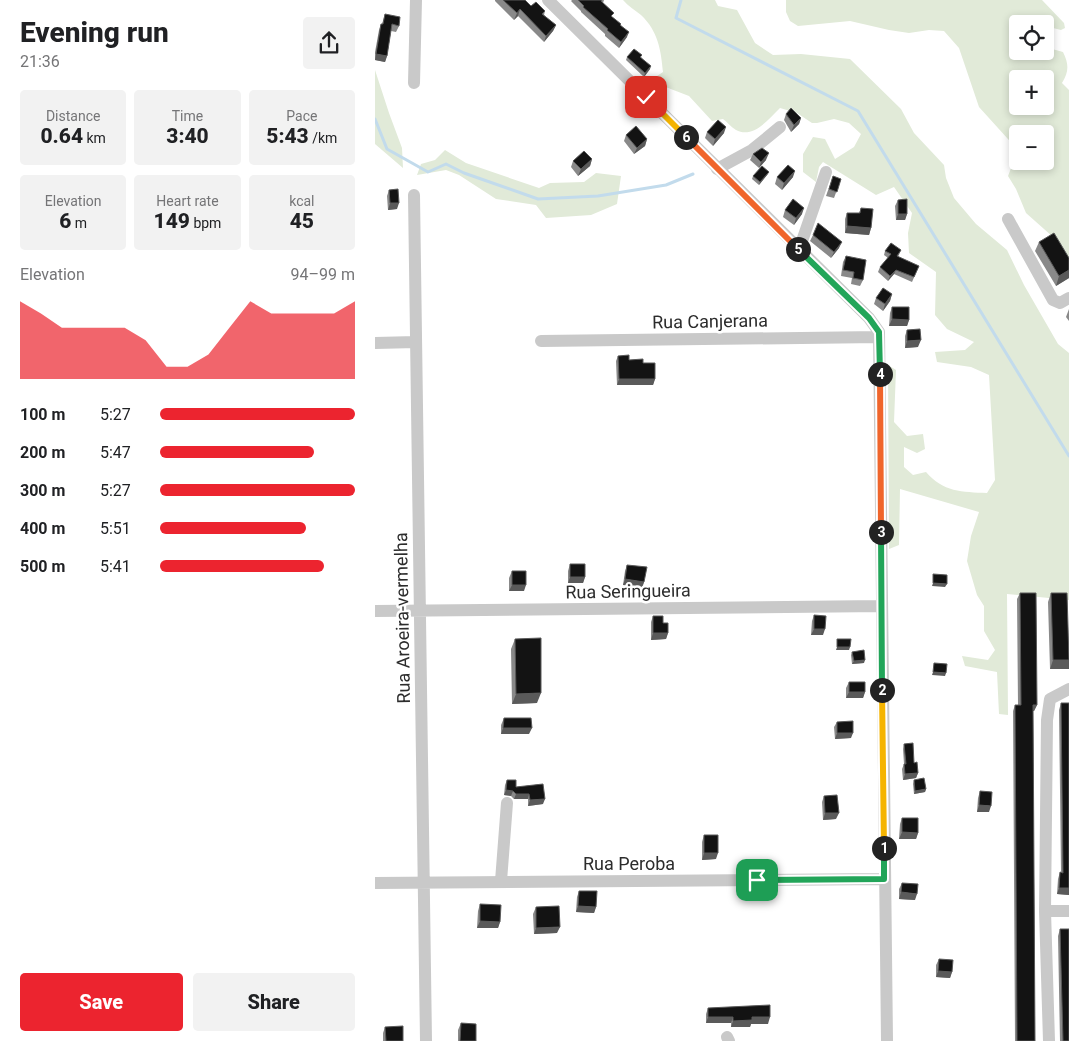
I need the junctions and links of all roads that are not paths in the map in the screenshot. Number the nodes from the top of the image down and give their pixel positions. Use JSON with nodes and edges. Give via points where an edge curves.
{"nodes":[{"id":1,"x":415,"y":0,"type":"edge"},
{"id":2,"x":548,"y":0,"type":"edge"},
{"id":3,"x":414,"y":83,"type":"dead end"},
{"id":4,"x":780,"y":127,"type":"dead end"},
{"id":5,"x":717,"y":169,"type":"junction"},
{"id":6,"x":826,"y":172,"type":"dead end"},
{"id":7,"x":415,"y":196,"type":"dead end"},
{"id":8,"x":1009,"y":219,"type":"dead end"},
{"id":9,"x":797,"y":247,"type":"junction"},
{"id":10,"x":1069,"y":298,"type":"edge"},
{"id":11,"x":879,"y":337,"type":"junction"},
{"id":12,"x":541,"y":341,"type":"dead end"},
{"id":13,"x":416,"y":342,"type":"junction"},
{"id":14,"x":375,"y":343,"type":"edge"},
{"id":15,"x":882,"y":606,"type":"junction"},
{"id":16,"x":375,"y":611,"type":"edge"},
{"id":17,"x":420,"y":611,"type":"junction"},
{"id":18,"x":1069,"y":689,"type":"edge"},
{"id":19,"x":507,"y":803,"type":"dead end"},
{"id":20,"x":884,"y":879,"type":"junction"},
{"id":21,"x":501,"y":881,"type":"junction"},
{"id":22,"x":423,"y":882,"type":"junction"},
{"id":23,"x":375,"y":883,"type":"edge"},
{"id":24,"x":1069,"y":911,"type":"edge"},
{"id":25,"x":1045,"y":912,"type":"junction"},
{"id":26,"x":425,"y":1041,"type":"edge"},
{"id":27,"x":887,"y":1041,"type":"edge"},
{"id":28,"x":1049,"y":1041,"type":"edge"}],
"edges":[{"from":1,"to":3,"type":"street"},
{"from":2,"to":5,"type":"street"},
{"from":4,"to":5,"type":"street","via":[[752,150]]},
{"from":5,"to":9,"type":"street"},
{"from":6,"to":9,"type":"street"},
{"from":7,"to":13,"type":"street","name":"Rua Aroeira-vermelha"},
{"from":8,"to":10,"type":"street","via":[[1053,300],[1060,303]]},
{"from":9,"to":11,"type":"street","via":[[869,318]]},
{"from":11,"to":12,"type":"street","name":"Rua Canjerana"},
{"from":11,"to":15,"type":"street"},
{"from":13,"to":14,"type":"street"},
{"from":13,"to":17,"type":"street","name":"Rua Aroeira-vermelha"},
{"from":15,"to":17,"type":"street","name":"Rua Seringueira"},
{"from":15,"to":20,"type":"street"},
{"from":16,"to":17,"type":"street","name":"Rua Seringueira"},
{"from":17,"to":22,"type":"street","name":"Rua Aroeira-vermelha"},
{"from":18,"to":25,"type":"street","via":[[1050,699],[1047,720]]},
{"from":19,"to":21,"type":"street"},
{"from":20,"to":21,"type":"street","name":"Rua Peroba"},
{"from":20,"to":27,"type":"street"},
{"from":21,"to":22,"type":"street","name":"Rua Peroba"},
{"from":22,"to":23,"type":"street","name":"Rua Peroba"},
{"from":22,"to":26,"type":"street","name":"Rua Aroeira-vermelha"},
{"from":24,"to":25,"type":"street"},
{"from":25,"to":28,"type":"street"}]}
